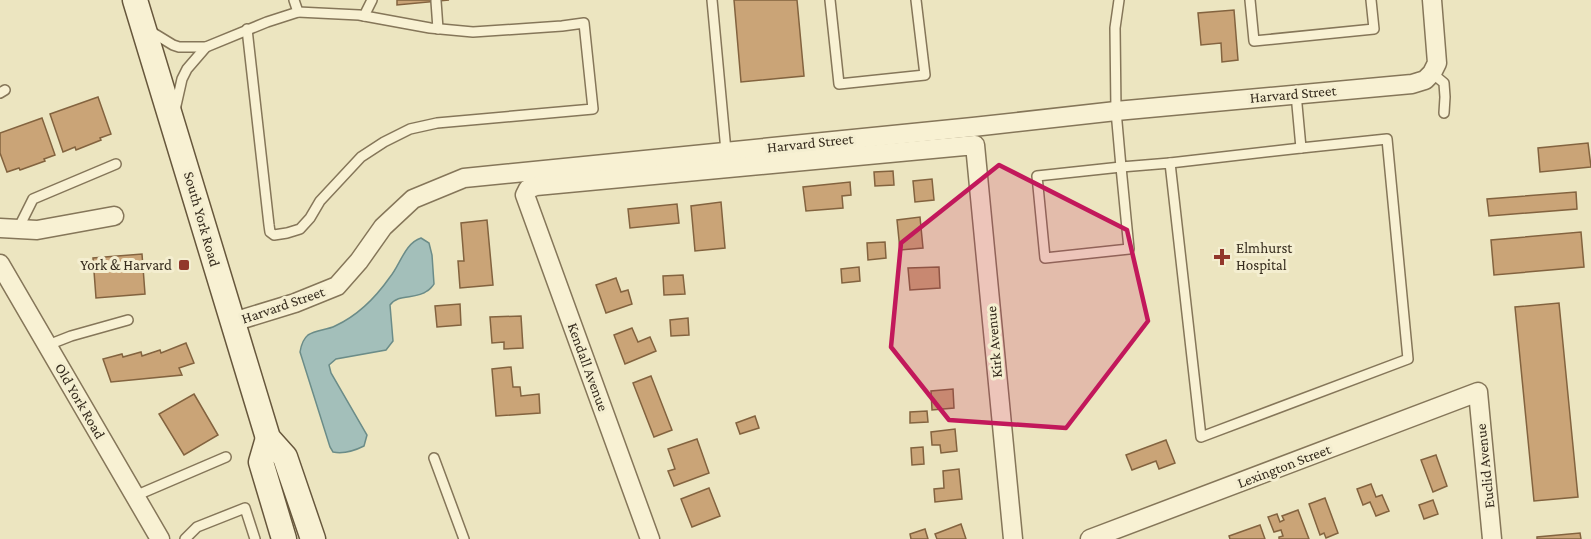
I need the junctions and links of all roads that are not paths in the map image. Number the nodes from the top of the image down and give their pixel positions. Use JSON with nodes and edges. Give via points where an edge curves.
{"nodes":[{"id":1,"x":135,"y":0,"type":"edge"},
{"id":2,"x":294,"y":0,"type":"edge"},
{"id":3,"x":372,"y":0,"type":"edge"},
{"id":4,"x":712,"y":0,"type":"edge"},
{"id":5,"x":830,"y":0,"type":"edge"},
{"id":6,"x":916,"y":0,"type":"edge"},
{"id":7,"x":1119,"y":0,"type":"edge"},
{"id":8,"x":1250,"y":0,"type":"edge"},
{"id":9,"x":1371,"y":0,"type":"edge"},
{"id":10,"x":1432,"y":0,"type":"edge"},
{"id":11,"x":436,"y":1,"type":"edge"},
{"id":12,"x":298,"y":12,"type":"junction"},
{"id":13,"x":364,"y":16,"type":"junction"},
{"id":14,"x":142,"y":24,"type":"junction"},
{"id":15,"x":438,"y":29,"type":"junction"},
{"id":16,"x":248,"y":30,"type":"junction"},
{"id":17,"x":206,"y":46,"type":"junction"},
{"id":18,"x":1432,"y":73,"type":"junction"},
{"id":19,"x":1296,"y":94,"type":"junction"},
{"id":20,"x":1116,"y":111,"type":"junction"},
{"id":21,"x":1444,"y":113,"type":"dead end"},
{"id":22,"x":173,"y":123,"type":"junction"},
{"id":23,"x":975,"y":146,"type":"joint"},
{"id":24,"x":1301,"y":148,"type":"junction"},
{"id":25,"x":726,"y":151,"type":"junction"},
{"id":26,"x":1170,"y":163,"type":"junction"},
{"id":27,"x":116,"y":164,"type":"dead end"},
{"id":28,"x":1121,"y":168,"type":"junction"},
{"id":29,"x":525,"y":195,"type":"joint"},
{"id":30,"x":114,"y":216,"type":"dead end"},
{"id":31,"x":9,"y":229,"type":"edge"},
{"id":32,"x":0,"y":264,"type":"edge"},
{"id":33,"x":128,"y":320,"type":"dead end"},
{"id":34,"x":233,"y":322,"type":"junction"},
{"id":35,"x":48,"y":345,"type":"junction"},
{"id":36,"x":1478,"y":392,"type":"joint"},
{"id":37,"x":268,"y":438,"type":"junction"},
{"id":38,"x":226,"y":458,"type":"dead end"},
{"id":39,"x":434,"y":458,"type":"dead end"},
{"id":40,"x":135,"y":496,"type":"junction"},
{"id":41,"x":160,"y":539,"type":"edge"},
{"id":42,"x":185,"y":539,"type":"edge"},
{"id":43,"x":255,"y":539,"type":"edge"},
{"id":44,"x":285,"y":539,"type":"edge"},
{"id":45,"x":313,"y":539,"type":"edge"},
{"id":46,"x":464,"y":539,"type":"edge"},
{"id":47,"x":650,"y":539,"type":"edge"},
{"id":48,"x":1013,"y":539,"type":"edge"},
{"id":49,"x":1090,"y":539,"type":"edge"},
{"id":50,"x":1492,"y":539,"type":"edge"}],
"edges":[{"from":1,"to":14,"type":"main road","name":"South York Road"},
{"from":2,"to":12,"type":"lane"},
{"from":3,"to":13,"type":"lane"},
{"from":4,"to":25,"type":"lane"},
{"from":5,"to":6,"type":"lane","via":[[839,84],[925,75]]},
{"from":7,"to":20,"type":"lane","via":[[1115,28]]},
{"from":8,"to":9,"type":"lane","via":[[1254,41],[1374,29]]},
{"from":10,"to":18,"type":"street","via":[[1437,63]]},
{"from":11,"to":15,"type":"lane"},
{"from":12,"to":13,"type":"lane"},
{"from":12,"to":16,"type":"lane"},
{"from":13,"to":15,"type":"lane"},
{"from":14,"to":17,"type":"lane","via":[[172,45]]},
{"from":14,"to":22,"type":"main road","name":"South York Road"},
{"from":15,"to":16,"type":"lane","via":[[505,31],[584,23],[593,109],[436,123],[410,129],[361,157],[300,229],[274,235],[269,225]]},
{"from":16,"to":17,"type":"lane"},
{"from":17,"to":22,"type":"lane","via":[[182,79]]},
{"from":18,"to":19,"type":"street","name":"Harvard Street","via":[[1412,84]]},
{"from":18,"to":21,"type":"lane","via":[[1444,83]]},
{"from":19,"to":20,"type":"street","name":"Harvard Street"},
{"from":19,"to":24,"type":"lane"},
{"from":20,"to":25,"type":"street","name":"Harvard Street"},
{"from":20,"to":28,"type":"lane"},
{"from":22,"to":34,"type":"main road","name":"South York Road"},
{"from":23,"to":29,"type":"street","name":"Harvard Street","via":[[536,186]]},
{"from":23,"to":48,"type":"street","name":"Kirk Avenue"},
{"from":24,"to":26,"type":"lane"},
{"from":24,"to":26,"type":"lane","via":[[1387,138],[1408,359],[1201,437]]},
{"from":25,"to":34,"type":"street","name":"Harvard Street","via":[[464,178],[413,199],[383,227],[337,286]]},
{"from":26,"to":28,"type":"lane"},
{"from":27,"to":31,"type":"lane","via":[[33,199]]},
{"from":28,"to":28,"type":"lane","via":[[1129,249],[1045,258],[1037,176]]},
{"from":29,"to":47,"type":"street","name":"Kendall Avenue"},
{"from":30,"to":31,"type":"street","via":[[37,230]]},
{"from":32,"to":35,"type":"street","name":"Old York Road"},
{"from":33,"to":35,"type":"lane"},
{"from":34,"to":37,"type":"main road","name":"South York Road"},
{"from":35,"to":40,"type":"street","name":"Old York Road"},
{"from":36,"to":49,"type":"street","name":"Lexington Street"},
{"from":36,"to":50,"type":"street","name":"Euclid Avenue"},
{"from":37,"to":44,"type":"main road","name":"South York Road","via":[[261,462]]},
{"from":37,"to":45,"type":"main road","name":"South York Road","via":[[285,457]]},
{"from":38,"to":40,"type":"lane"},
{"from":39,"to":46,"type":"lane"},
{"from":40,"to":41,"type":"street","name":"Old York Road"},
{"from":42,"to":43,"type":"lane","via":[[197,527],[245,508]]}]}
